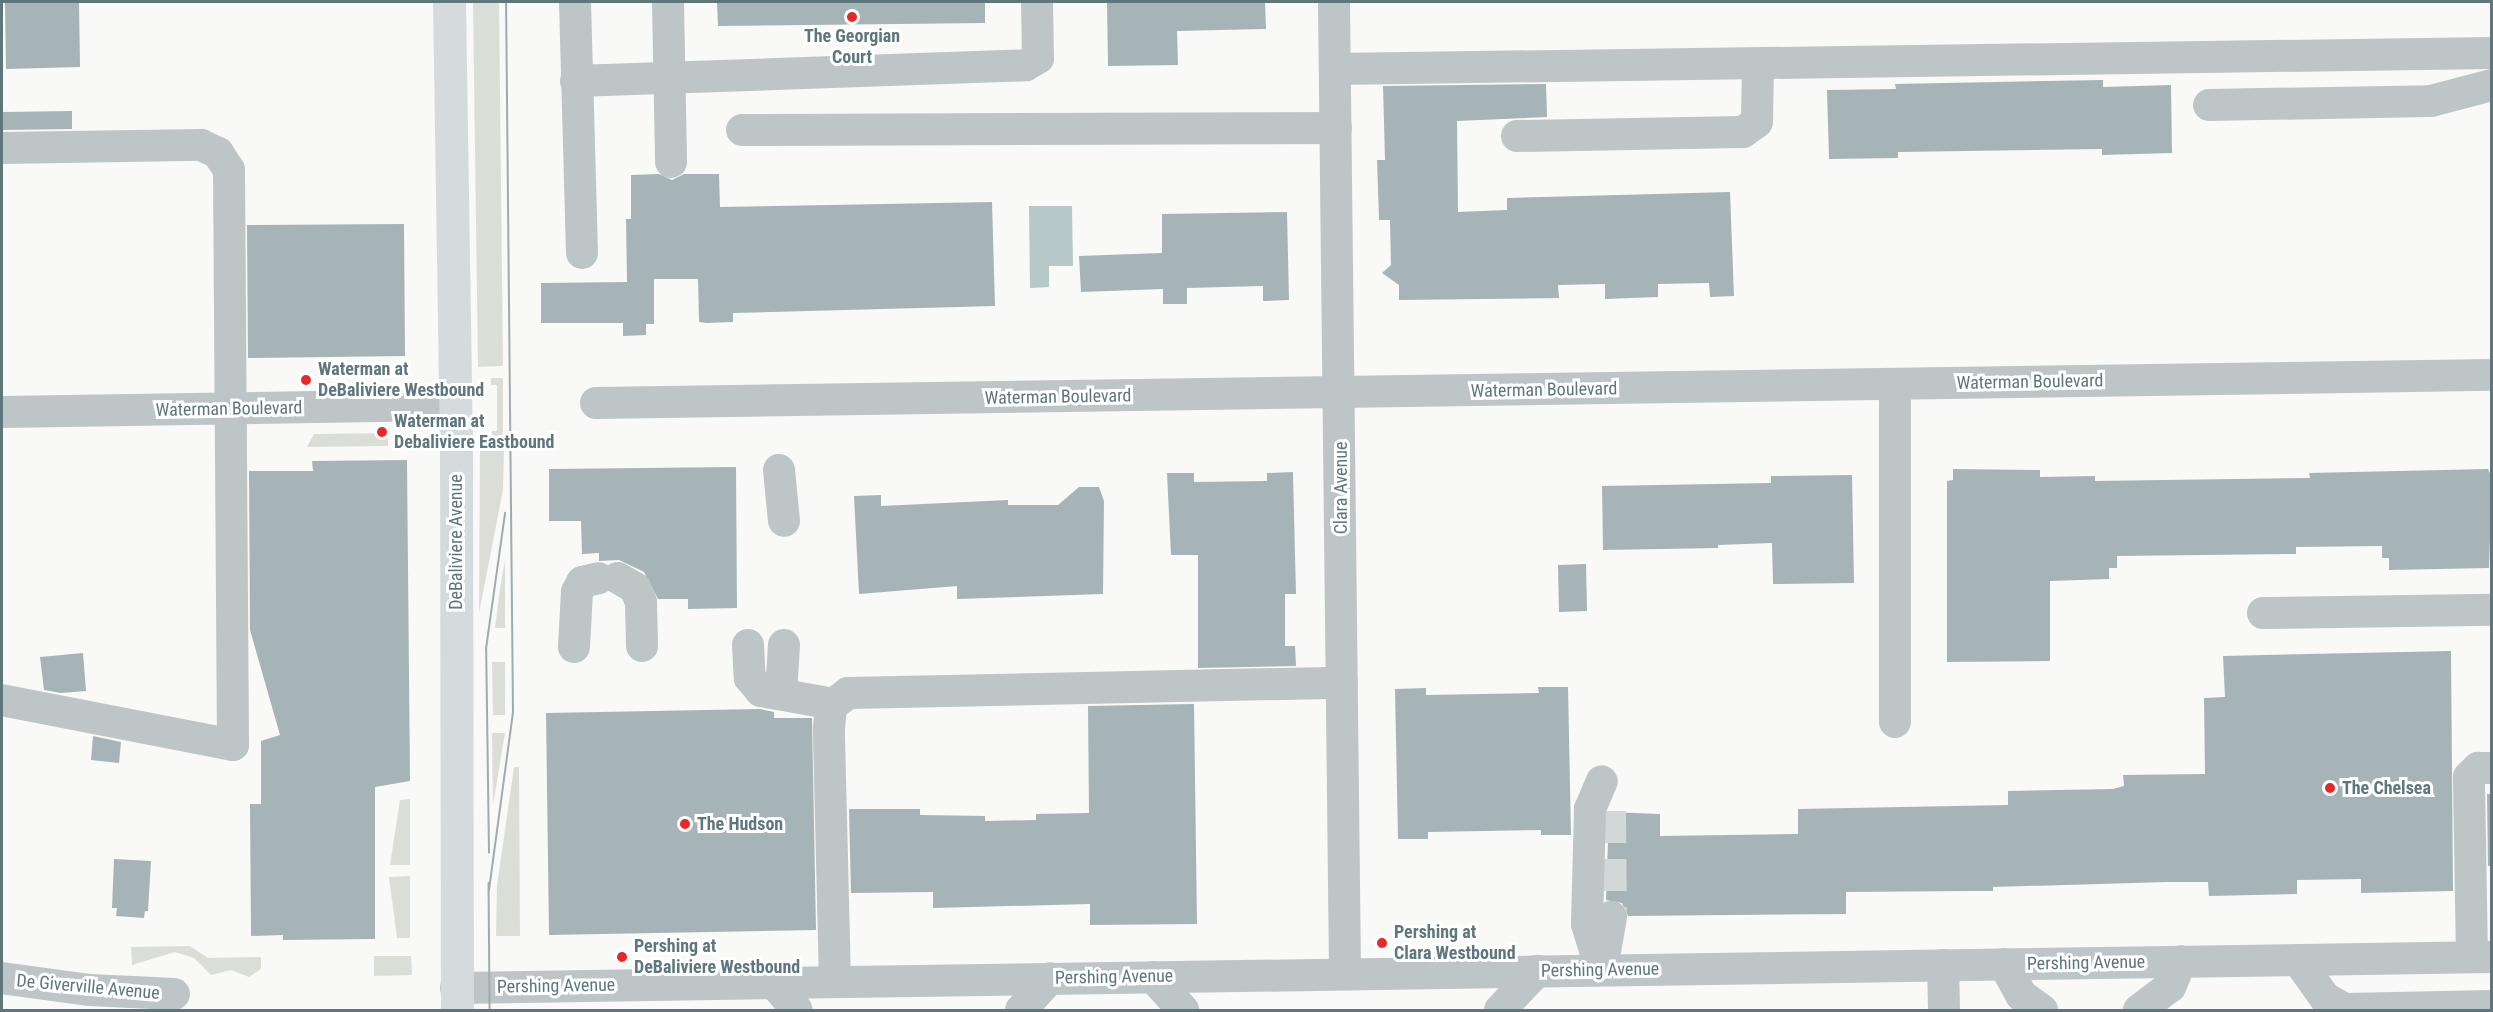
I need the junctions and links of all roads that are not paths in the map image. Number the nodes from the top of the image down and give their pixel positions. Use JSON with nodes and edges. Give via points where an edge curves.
{"nodes":[{"id":1,"x":449,"y":2,"type":"edge"},
{"id":2,"x":575,"y":2,"type":"edge"},
{"id":3,"x":668,"y":2,"type":"edge"},
{"id":4,"x":1037,"y":2,"type":"edge"},
{"id":5,"x":1334,"y":2,"type":"edge"},
{"id":6,"x":2492,"y":53,"type":"edge"},
{"id":7,"x":1758,"y":64,"type":"junction"},
{"id":8,"x":1335,"y":69,"type":"junction"},
{"id":9,"x":670,"y":77,"type":"junction"},
{"id":10,"x":576,"y":81,"type":"junction"},
{"id":11,"x":2492,"y":85,"type":"edge"},
{"id":12,"x":2209,"y":105,"type":"dead end"},
{"id":13,"x":1336,"y":128,"type":"junction"},
{"id":14,"x":742,"y":130,"type":"dead end"},
{"id":15,"x":1517,"y":136,"type":"dead end"},
{"id":16,"x":2,"y":148,"type":"edge"},
{"id":17,"x":671,"y":162,"type":"dead end"},
{"id":18,"x":582,"y":253,"type":"dead end"},
{"id":19,"x":2492,"y":375,"type":"edge"},
{"id":20,"x":1894,"y":384,"type":"junction"},
{"id":21,"x":1340,"y":393,"type":"junction"},
{"id":22,"x":597,"y":403,"type":"dead end"},
{"id":23,"x":456,"y":405,"type":"junction"},
{"id":24,"x":229,"y":409,"type":"junction"},
{"id":25,"x":2,"y":412,"type":"edge"},
{"id":26,"x":779,"y":470,"type":"dead end"},
{"id":27,"x":784,"y":521,"type":"dead end"},
{"id":28,"x":2492,"y":610,"type":"edge"},
{"id":29,"x":2263,"y":613,"type":"dead end"},
{"id":30,"x":748,"y":645,"type":"dead end"},
{"id":31,"x":784,"y":645,"type":"dead end"},
{"id":32,"x":642,"y":646,"type":"dead end"},
{"id":33,"x":574,"y":647,"type":"dead end"},
{"id":34,"x":1342,"y":684,"type":"junction"},
{"id":35,"x":781,"y":694,"type":"junction"},
{"id":36,"x":2,"y":700,"type":"edge"},
{"id":37,"x":834,"y":704,"type":"junction"},
{"id":38,"x":1895,"y":722,"type":"dead end"},
{"id":39,"x":2492,"y":768,"type":"edge"},
{"id":40,"x":1610,"y":812,"type":"tunnel mouth"},
{"id":41,"x":1611,"y":916,"type":"tunnel mouth"},
{"id":42,"x":2482,"y":957,"type":"edge"},
{"id":43,"x":2298,"y":960,"type":"junction"},
{"id":44,"x":2181,"y":961,"type":"junction"},
{"id":45,"x":2004,"y":964,"type":"junction"},
{"id":46,"x":1943,"y":965,"type":"junction"},
{"id":47,"x":1601,"y":970,"type":"junction"},
{"id":48,"x":1538,"y":971,"type":"junction"},
{"id":49,"x":1345,"y":974,"type":"junction"},
{"id":50,"x":1153,"y":977,"type":"junction"},
{"id":51,"x":1050,"y":978,"type":"junction"},
{"id":52,"x":836,"y":982,"type":"junction"},
{"id":53,"x":19,"y":991,"type":"edge"},
{"id":54,"x":762,"y":992,"type":"edge"},
{"id":55,"x":174,"y":994,"type":"dead end"},
{"id":56,"x":457,"y":999,"type":"edge"},
{"id":57,"x":2492,"y":1006,"type":"edge"},
{"id":58,"x":797,"y":1011,"type":"edge"},
{"id":59,"x":1021,"y":1011,"type":"edge"},
{"id":60,"x":1183,"y":1011,"type":"edge"},
{"id":61,"x":1500,"y":1011,"type":"edge"},
{"id":62,"x":1944,"y":1011,"type":"edge"},
{"id":63,"x":2042,"y":1011,"type":"edge"},
{"id":64,"x":2139,"y":1011,"type":"edge"}],
"edges":[{"from":1,"to":23,"type":"main road","name":"DeBaliviere Avenue"},
{"from":2,"to":10,"type":"street"},
{"from":3,"to":9,"type":"street"},
{"from":4,"to":9,"type":"street","via":[[1038,58],[1026,65]]},
{"from":5,"to":8,"type":"street","name":"Clara Avenue"},
{"from":6,"to":7,"type":"street"},
{"from":7,"to":8,"type":"street"},
{"from":7,"to":15,"type":"street","via":[[1757,122],[1743,132]]},
{"from":8,"to":13,"type":"street","name":"Clara Avenue"},
{"from":9,"to":10,"type":"street"},
{"from":9,"to":17,"type":"street"},
{"from":10,"to":18,"type":"street"},
{"from":11,"to":12,"type":"street","via":[[2431,100]]},
{"from":13,"to":14,"type":"street"},
{"from":13,"to":21,"type":"street","name":"Clara Avenue"},
{"from":16,"to":24,"type":"street","via":[[201,145],[218,153],[229,170]]},
{"from":19,"to":20,"type":"street","name":"Waterman Boulevard"},
{"from":20,"to":21,"type":"street","name":"Waterman Boulevard"},
{"from":20,"to":38,"type":"street"},
{"from":21,"to":22,"type":"street","name":"Waterman Boulevard"},
{"from":21,"to":34,"type":"street","name":"Clara Avenue"},
{"from":23,"to":24,"type":"street","name":"Waterman Boulevard"},
{"from":23,"to":56,"type":"main road","name":"DeBaliviere Avenue"},
{"from":24,"to":25,"type":"street","name":"Waterman Boulevard"},
{"from":24,"to":36,"type":"street","via":[[233,745]]},
{"from":26,"to":27,"type":"street"},
{"from":28,"to":29,"type":"street"},
{"from":30,"to":35,"type":"street","via":[[750,678],[761,691]]},
{"from":31,"to":35,"type":"street"},
{"from":32,"to":33,"type":"street","via":[[641,602],[635,588],[609,578],[582,582],[577,592]]},
{"from":34,"to":37,"type":"street","via":[[848,693]]},
{"from":34,"to":49,"type":"street","name":"Clara Avenue"},
{"from":35,"to":37,"type":"street"},
{"from":37,"to":52,"type":"street","via":[[829,728]]},
{"from":39,"to":42,"type":"street","via":[[2478,768],[2469,777]]},
{"from":40,"to":47,"type":"street","via":[[1602,782],[1590,809],[1587,924]]},
{"from":41,"to":47,"type":"street"},
{"from":42,"to":43,"type":"street","name":"Pershing Avenue"},
{"from":43,"to":44,"type":"street","name":"Pershing Avenue"},
{"from":43,"to":57,"type":"street","via":[[2325,998],[2345,1009]]},
{"from":44,"to":45,"type":"street","name":"Pershing Avenue"},
{"from":44,"to":64,"type":"street","via":[[2170,987]]},
{"from":45,"to":46,"type":"street","name":"Pershing Avenue"},
{"from":45,"to":63,"type":"street","via":[[2021,995]]},
{"from":46,"to":47,"type":"street","name":"Pershing Avenue"},
{"from":46,"to":62,"type":"street"},
{"from":47,"to":48,"type":"street","name":"Pershing Avenue"},
{"from":48,"to":49,"type":"street","name":"Pershing Avenue"},
{"from":48,"to":61,"type":"street"},
{"from":49,"to":50,"type":"street","name":"Pershing Avenue"},
{"from":50,"to":51,"type":"street","name":"Pershing Avenue"},
{"from":50,"to":60,"type":"street"},
{"from":51,"to":52,"type":"street","name":"Pershing Avenue"},
{"from":51,"to":59,"type":"street"},
{"from":52,"to":54,"type":"street","name":"Pershing Avenue"},
{"from":53,"to":55,"type":"street","name":"De Giverville Avenue"},
{"from":54,"to":56,"type":"street","name":"Pershing Avenue"},
{"from":54,"to":58,"type":"street"}]}
